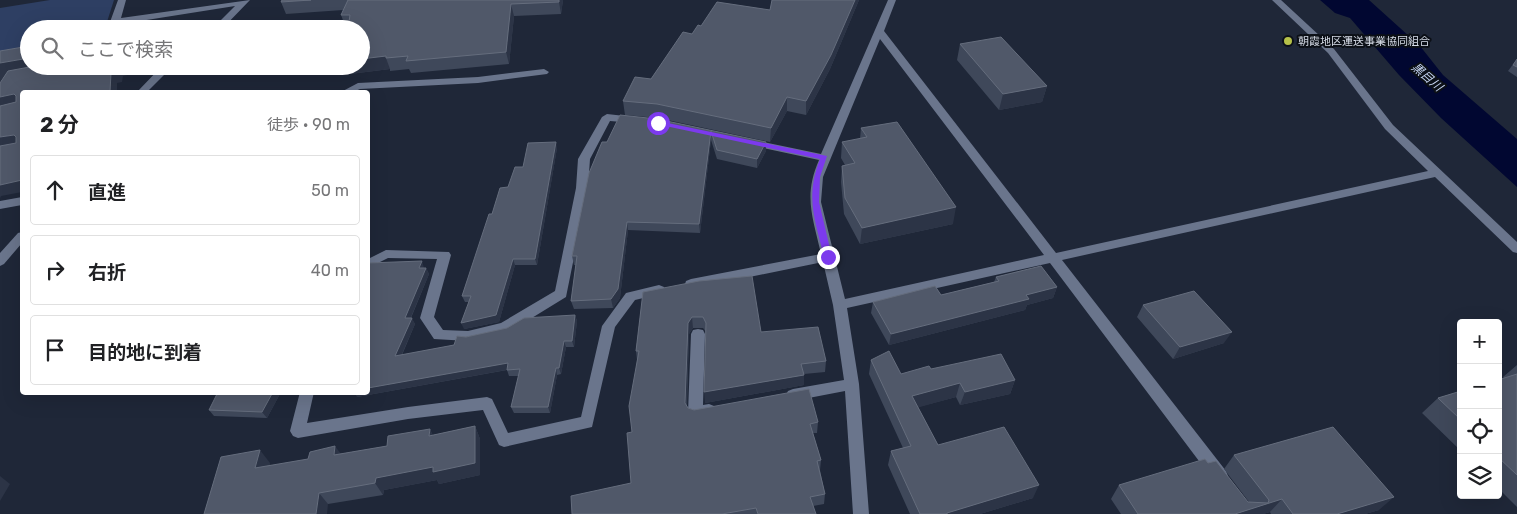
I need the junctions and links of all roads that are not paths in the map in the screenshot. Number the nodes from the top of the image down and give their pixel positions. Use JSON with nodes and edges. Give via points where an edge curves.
{"nodes":[{"id":1,"x":122,"y":0,"type":"edge"},
{"id":2,"x":892,"y":0,"type":"edge"},
{"id":3,"x":1276,"y":0,"type":"edge"},
{"id":4,"x":245,"y":1,"type":"edge"},
{"id":5,"x":116,"y":20,"type":"edge"},
{"id":6,"x":127,"y":20,"type":"edge"},
{"id":7,"x":225,"y":20,"type":"edge"},
{"id":8,"x":879,"y":31,"type":"junction"},
{"id":9,"x":544,"y":72,"type":"dead end"},
{"id":10,"x":159,"y":75,"type":"edge"},
{"id":11,"x":144,"y":90,"type":"edge"},
{"id":12,"x":350,"y":90,"type":"edge"},
{"id":13,"x":649,"y":122,"type":"edge"},
{"id":14,"x":736,"y":139,"type":"edge"},
{"id":15,"x":824,"y":158,"type":"junction"},
{"id":16,"x":1436,"y":173,"type":"junction"},
{"id":17,"x":20,"y":202,"type":"edge"},
{"id":18,"x":0,"y":205,"type":"edge"},
{"id":19,"x":20,"y":238,"type":"edge"},
{"id":20,"x":1517,"y":249,"type":"edge"},
{"id":21,"x":828,"y":257,"type":"junction"},
{"id":22,"x":1054,"y":257,"type":"junction"},
{"id":23,"x":0,"y":261,"type":"edge"},
{"id":24,"x":370,"y":263,"type":"edge"},
{"id":25,"x":840,"y":305,"type":"junction"},
{"id":26,"x":698,"y":334,"type":"dead end"},
{"id":27,"x":852,"y":384,"type":"junction"},
{"id":28,"x":306,"y":395,"type":"edge"},
{"id":29,"x":784,"y":397,"type":"edge"},
{"id":30,"x":725,"y":408,"type":"edge"},
{"id":31,"x":1225,"y":483,"type":"edge"},
{"id":32,"x":861,"y":514,"type":"edge"}],
"edges":[{"from":1,"to":5,"type":"street"},
{"from":2,"to":8,"type":"street"},
{"from":3,"to":16,"type":"street","via":[[1331,51],[1389,127]]},
{"from":4,"to":6,"type":"street"},
{"from":4,"to":7,"type":"street"},
{"from":8,"to":15,"type":"street"},
{"from":8,"to":22,"type":"street"},
{"from":9,"to":12,"type":"street","via":[[478,80],[358,86]]},
{"from":10,"to":11,"type":"street"},
{"from":13,"to":24,"type":"street","via":[[606,118],[584,159],[582,188],[560,294],[504,328],[468,336],[439,335],[427,318],[445,255],[386,254]]},
{"from":14,"to":15,"type":"street"},
{"from":15,"to":21,"type":"street","via":[[817,177],[815,202]]},
{"from":16,"to":20,"type":"street"},
{"from":16,"to":22,"type":"street"},
{"from":17,"to":18,"type":"street"},
{"from":19,"to":23,"type":"street"},
{"from":21,"to":25,"type":"street"},
{"from":21,"to":28,"type":"street","via":[[631,296],[609,326],[587,422],[504,440],[487,403],[298,431]]},
{"from":22,"to":25,"type":"street"},
{"from":22,"to":31,"type":"street"},
{"from":25,"to":27,"type":"street"},
{"from":26,"to":30,"type":"street","via":[[695,413]]},
{"from":27,"to":29,"type":"street"},
{"from":27,"to":32,"type":"street"}]}
